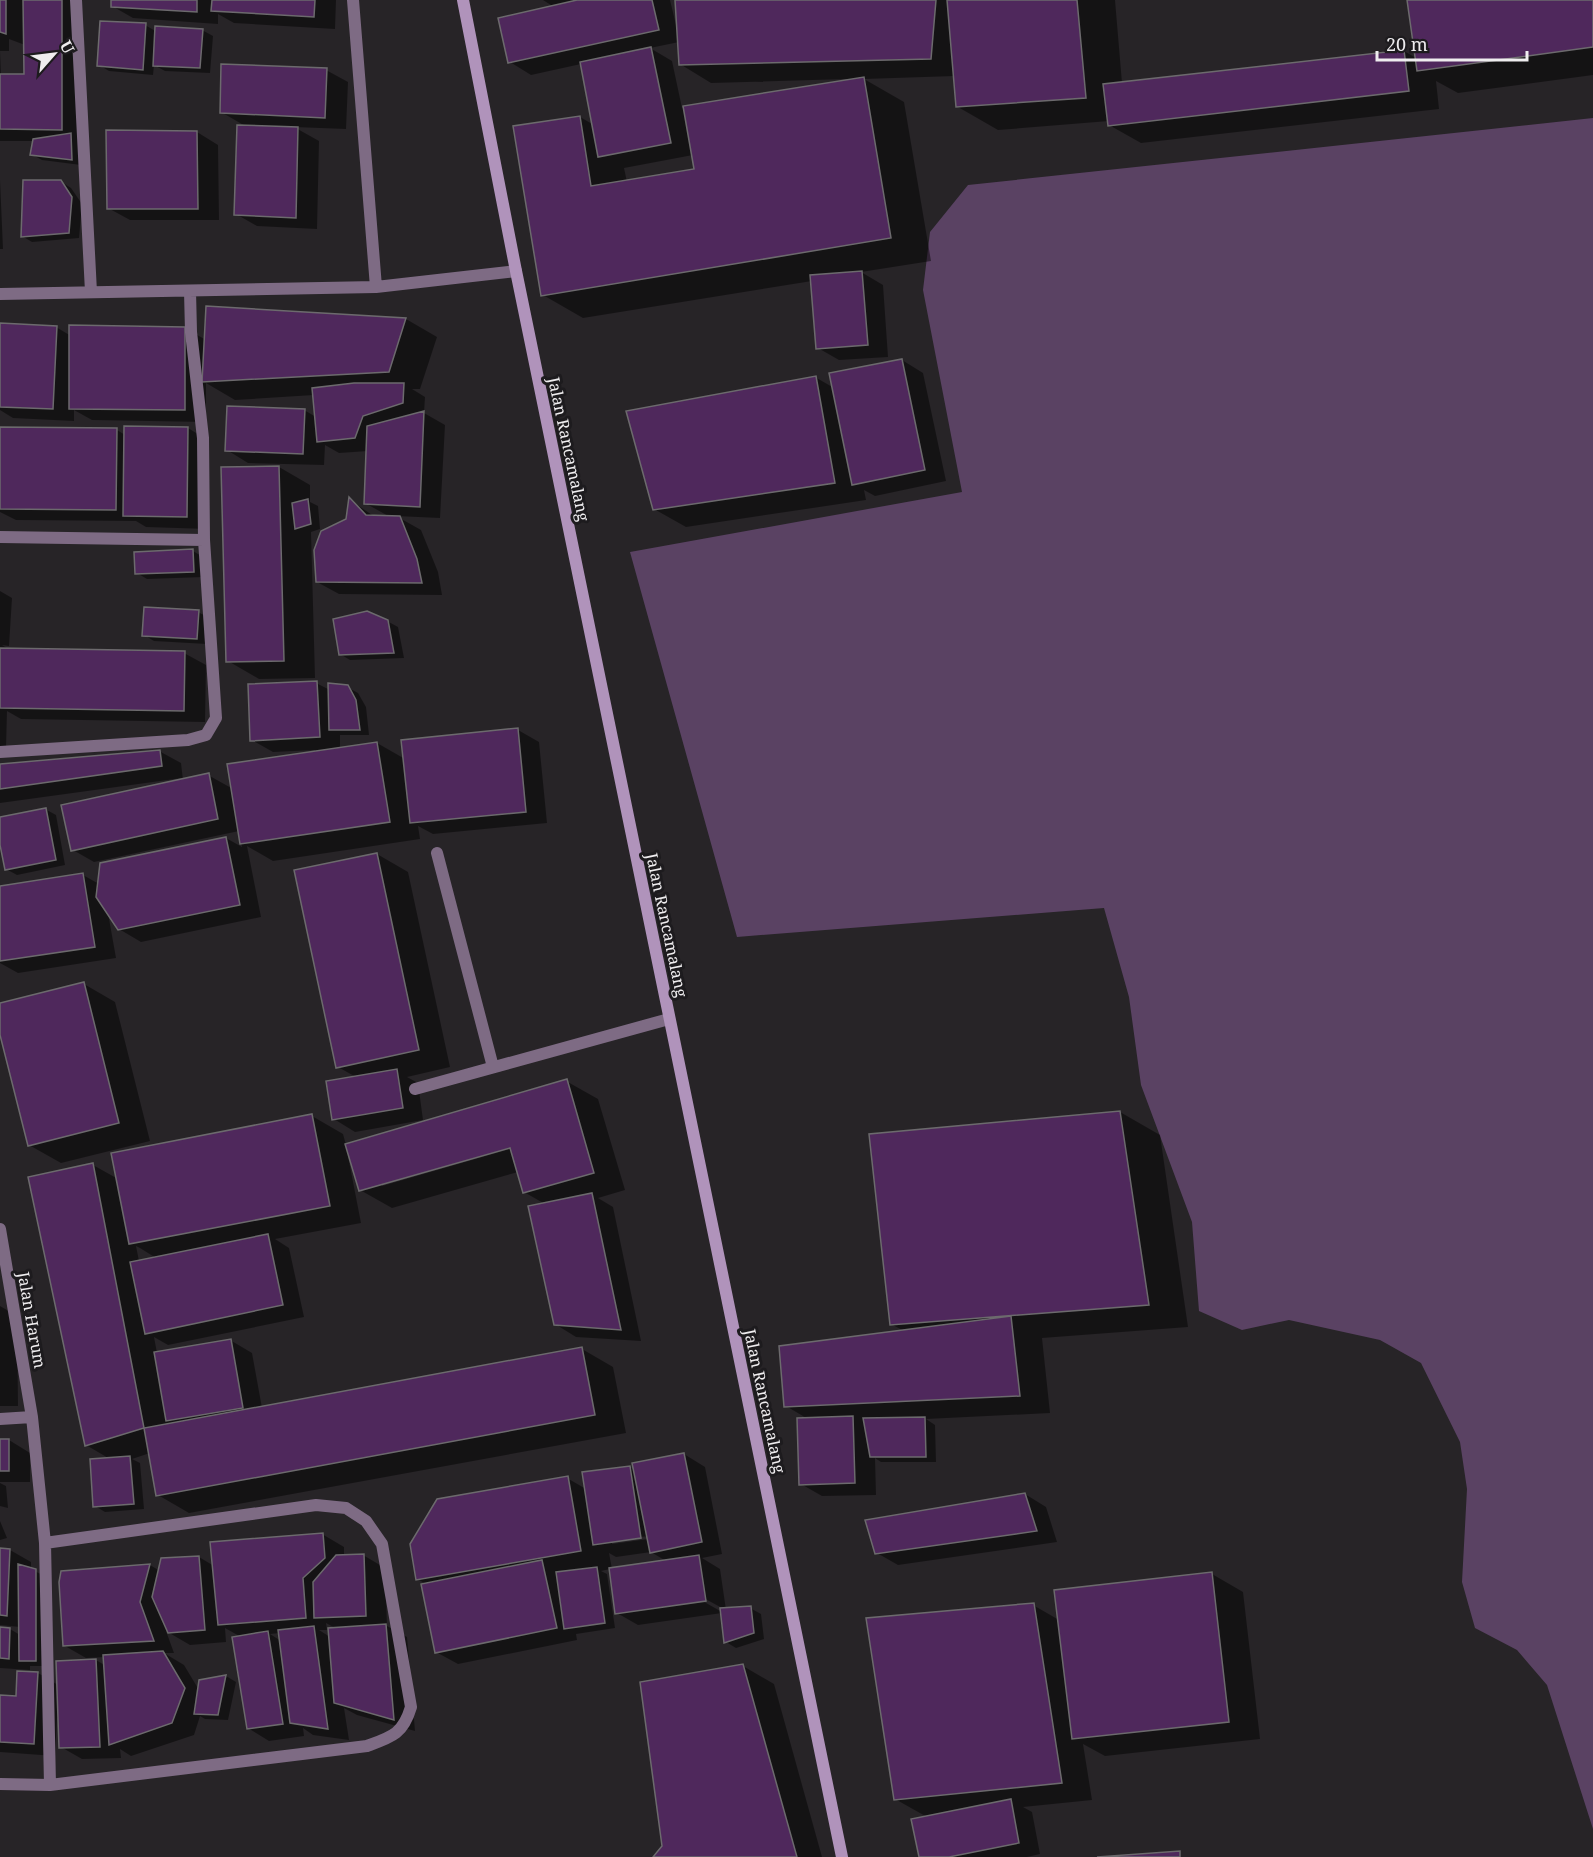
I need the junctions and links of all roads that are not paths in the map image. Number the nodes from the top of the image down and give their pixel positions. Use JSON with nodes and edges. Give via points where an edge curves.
{"nodes":[{"id":1,"x":76,"y":0,"type":"edge"},
{"id":2,"x":353,"y":0,"type":"edge"},
{"id":3,"x":463,"y":0,"type":"edge"},
{"id":4,"x":516,"y":271,"type":"junction"},
{"id":5,"x":376,"y":287,"type":"junction"},
{"id":6,"x":190,"y":291,"type":"junction"},
{"id":7,"x":92,"y":292,"type":"junction"},
{"id":8,"x":0,"y":294,"type":"edge"},
{"id":9,"x":0,"y":537,"type":"edge"},
{"id":10,"x":204,"y":540,"type":"junction"},
{"id":11,"x":0,"y":752,"type":"edge"},
{"id":12,"x":437,"y":853,"type":"dead end"},
{"id":13,"x":669,"y":1019,"type":"junction"},
{"id":14,"x":493,"y":1067,"type":"junction"},
{"id":15,"x":415,"y":1089,"type":"dead end"},
{"id":16,"x":0,"y":1229,"type":"edge"},
{"id":17,"x":32,"y":1417,"type":"junction"},
{"id":18,"x":0,"y":1419,"type":"edge"},
{"id":19,"x":45,"y":1543,"type":"junction"},
{"id":20,"x":0,"y":1784,"type":"edge"},
{"id":21,"x":50,"y":1785,"type":"junction"},
{"id":22,"x":842,"y":1857,"type":"edge"}],
"edges":[{"from":1,"to":7,"type":"street"},
{"from":2,"to":5,"type":"street"},
{"from":3,"to":4,"type":"street","name":"Jalan Rancamalang"},
{"from":4,"to":5,"type":"street"},
{"from":4,"to":13,"type":"street","name":"Jalan Rancamalang"},
{"from":5,"to":6,"type":"street"},
{"from":6,"to":7,"type":"street"},
{"from":6,"to":10,"type":"street","via":[[202,438]]},
{"from":7,"to":8,"type":"street"},
{"from":9,"to":10,"type":"street"},
{"from":10,"to":11,"type":"street","via":[[216,718],[206,735],[188,740]]},
{"from":12,"to":14,"type":"street"},
{"from":13,"to":14,"type":"street"},
{"from":13,"to":22,"type":"street","name":"Jalan Rancamalang"},
{"from":14,"to":15,"type":"street"},
{"from":16,"to":17,"type":"street","name":"Jalan Harum"},
{"from":17,"to":18,"type":"street"},
{"from":17,"to":19,"type":"street","name":"Jalan Harum"},
{"from":19,"to":21,"type":"street","name":"Jalan Harum"},
{"from":19,"to":21,"type":"street","via":[[316,1505],[346,1508],[366,1521],[382,1544],[411,1707],[406,1724],[367,1746]]},
{"from":20,"to":21,"type":"street"}]}
